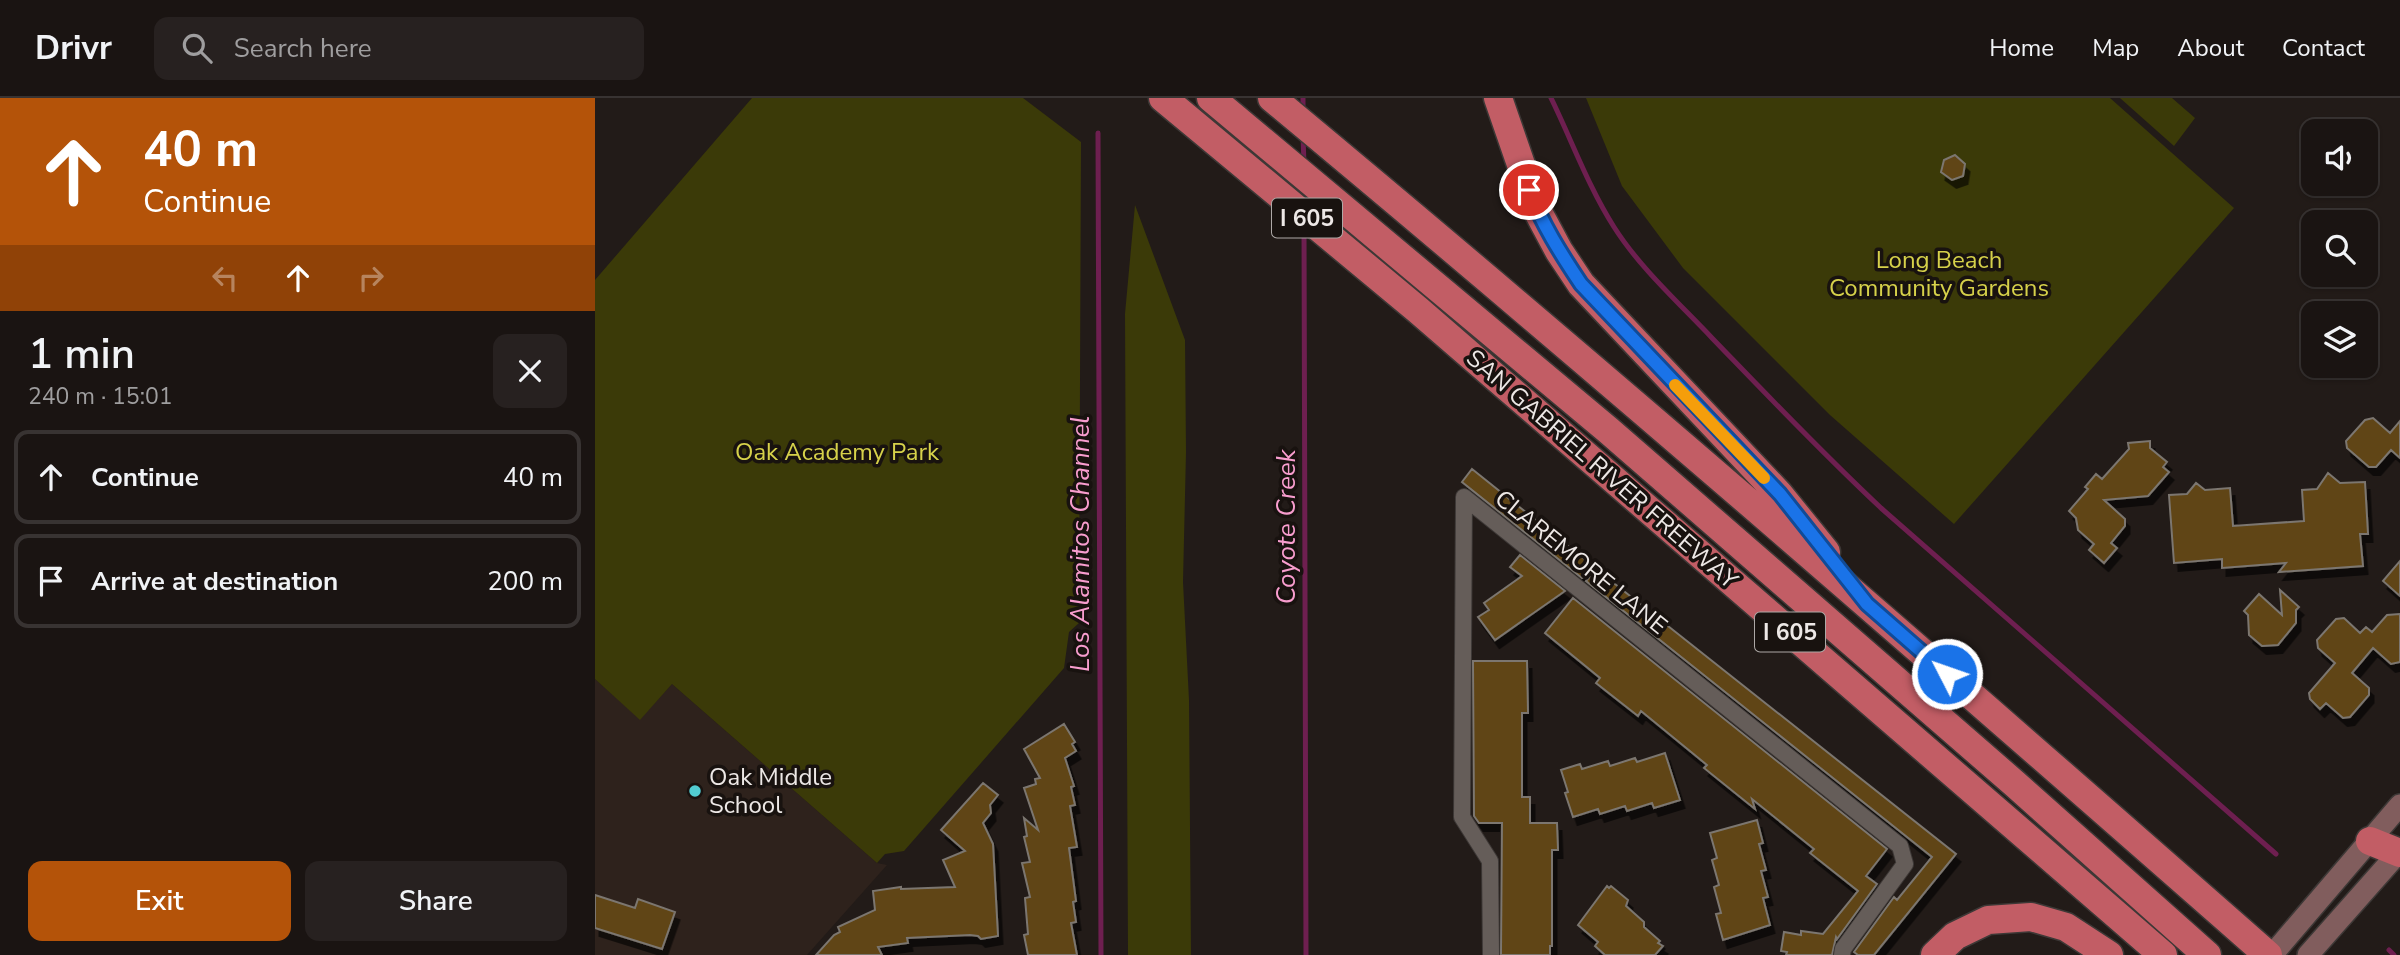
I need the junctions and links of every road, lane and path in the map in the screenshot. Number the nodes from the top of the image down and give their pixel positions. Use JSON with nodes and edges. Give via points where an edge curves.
{"nodes":[{"id":1,"x":1163,"y":98,"type":"edge"},
{"id":2,"x":1211,"y":98,"type":"edge"},
{"id":3,"x":1234,"y":98,"type":"edge"},
{"id":4,"x":1272,"y":98,"type":"edge"},
{"id":5,"x":1498,"y":98,"type":"edge"},
{"id":6,"x":1420,"y":262,"type":"junction"},
{"id":7,"x":1867,"y":604,"type":"junction"},
{"id":8,"x":2400,"y":805,"type":"edge"},
{"id":9,"x":2370,"y":841,"type":"junction"},
{"id":10,"x":2400,"y":852,"type":"edge"},
{"id":11,"x":1491,"y":955,"type":"edge"},
{"id":12,"x":1842,"y":955,"type":"edge"},
{"id":13,"x":1935,"y":955,"type":"edge"},
{"id":14,"x":2109,"y":955,"type":"edge"},
{"id":15,"x":2163,"y":955,"type":"edge"},
{"id":16,"x":2207,"y":955,"type":"edge"},
{"id":17,"x":2228,"y":955,"type":"edge"},
{"id":18,"x":2269,"y":955,"type":"edge"},
{"id":19,"x":2308,"y":955,"type":"edge"}],
"edges":[{"from":1,"to":15,"type":"highway","name":"SAN GABRIEL RIVER FREEWAY","number":"I 605","via":[[1417,310]]},
{"from":2,"to":6,"type":"highway","number":"I 605"},
{"from":3,"to":6,"type":"highway","number":"I 605"},
{"from":4,"to":7,"type":"highway","number":"I 605"},
{"from":5,"to":7,"type":"highway","via":[[1536,208],[1581,284],[1780,494]]},
{"from":6,"to":16,"type":"highway","number":"I 605"},
{"from":6,"to":17,"type":"highway","number":"I 605","via":[[1870,640]]},
{"from":7,"to":18,"type":"highway","number":"I 605"},
{"from":8,"to":9,"type":"main road"},
{"from":9,"to":10,"type":"highway"},
{"from":9,"to":18,"type":"main road"},
{"from":10,"to":19,"type":"main road"},
{"from":11,"to":12,"type":"street","name":"CLAREMORE LANE","via":[[1490,861],[1462,817],[1464,498],[1901,846],[1905,864]]},
{"from":13,"to":14,"type":"highway","via":[[1955,936],[1988,920],[2031,916],[2066,927]]}]}
